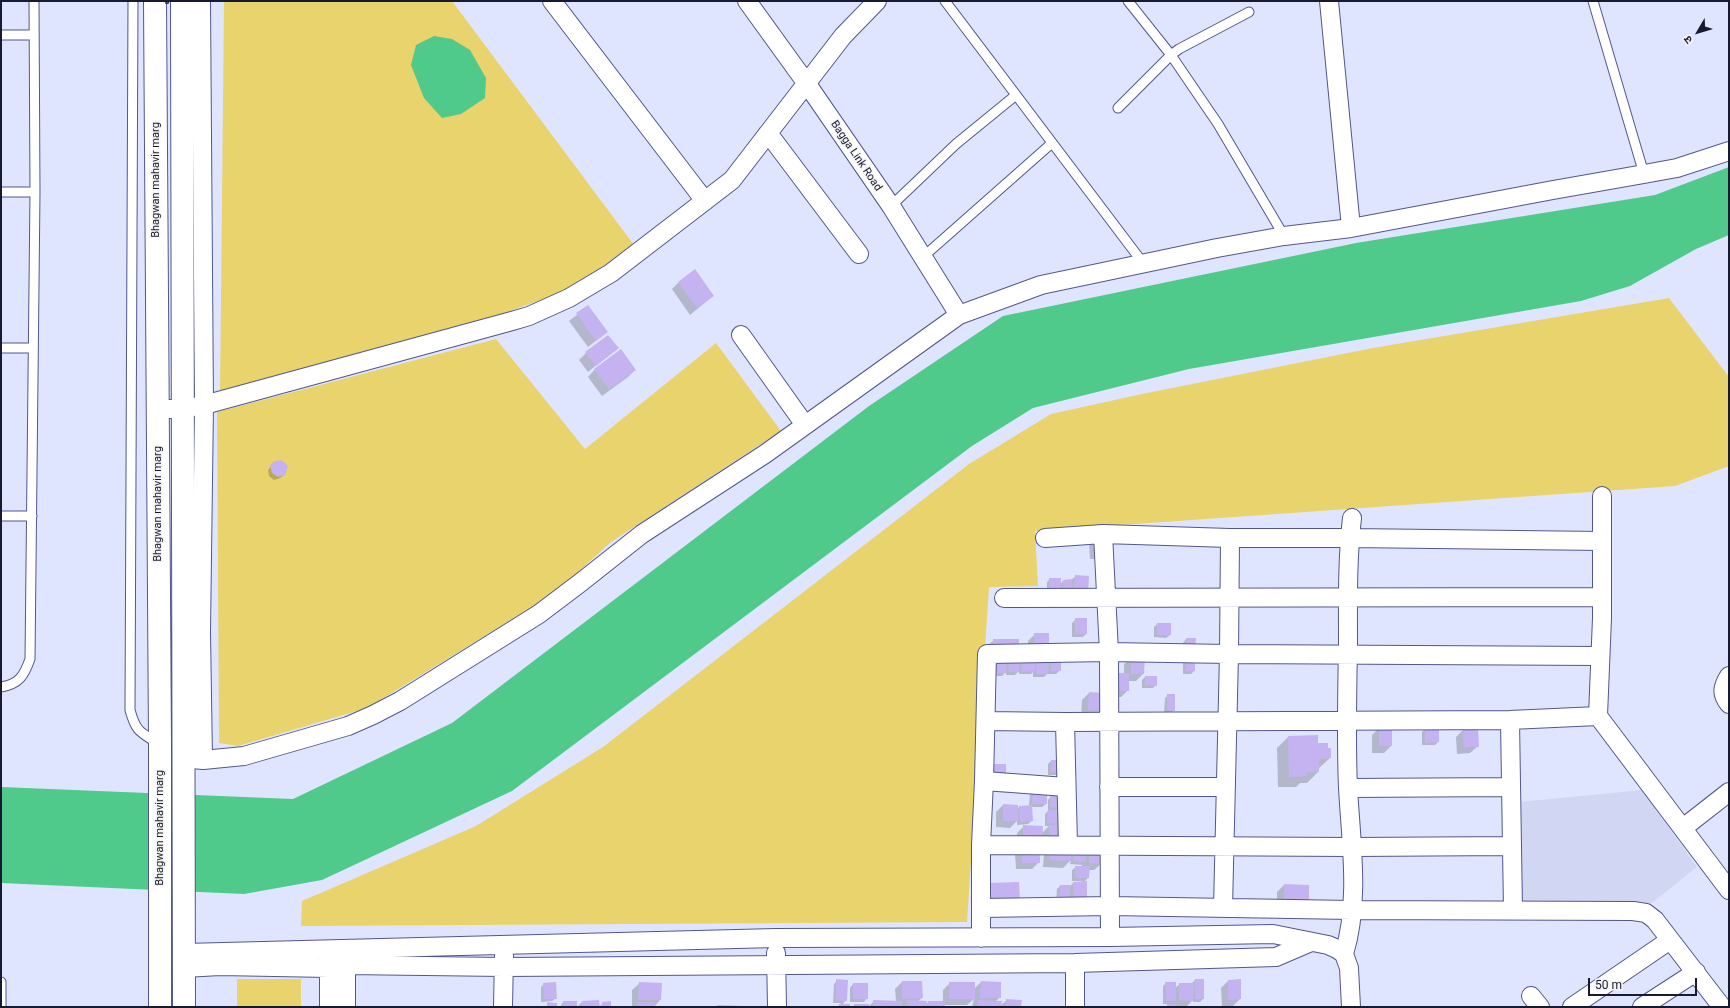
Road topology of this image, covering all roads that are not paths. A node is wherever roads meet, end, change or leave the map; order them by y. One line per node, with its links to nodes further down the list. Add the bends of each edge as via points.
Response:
1 (34, 1): 15 (lane)
2 (133, 1): 71 (lane, via 130,710 134,726)
3 (155, 1): 17 (main road, Bhagwan mahavir marg)
4 (182, 1): 18 (main road, Bhagwan mahavir marg)
5 (202, 1): 39 (street)
6 (552, 1): 28 (street)
7 (748, 1): 19 (street, Bagga Link Road)
8 (877, 1): 19 (street, via 843,36)
9 (945, 1): 20 (lane)
10 (1128, 1): 16 (lane)
11 (1329, 1): 30 (street)
12 (1593, 1): 25 (lane)
13 (1249, 12): 16 (lane)
14 (1, 35): 15 (lane)
15 (34, 35): 27 (lane)
16 (1171, 55): 21 (lane); 31 (lane, via 1218,124)
17 (155, 72): 18 (main road); 40 (main road, Bhagwan mahavir marg)
18 (182, 72): 41 (main road, Bhagwan mahavir marg)
19 (807, 84): 22 (street); 29 (street, Bagga Link Road)
20 (1016, 95): 23 (lane); 29 (lane, via 956,144)
21 (1118, 108)
22 (768, 133): 28 (street, via 736,176); 32 (street)
23 (1052, 143): 33 (lane); 34 (lane)
24 (1729, 151): 25 (street, via 1677,168)
25 (1644, 174): 30 (street)
26 (1, 192): 27 (lane)
27 (35, 192): 38 (lane)
28 (705, 202): 39 (street, via 611,273 569,298 529,316)
29 (890, 206): 33 (street, Bagga Link Road)
30 (1351, 228): 31 (street)
31 (1284, 236): 34 (street)
32 (859, 254)
33 (923, 258): 35 (street, Bagga Link Road)
34 (1143, 263): 35 (street, via 1040,285)
35 (959, 315): 42 (street)
36 (741, 335): 42 (street)
37 (1, 348): 38 (lane)
38 (32, 348): 45 (lane)
39 (204, 405): 41 (street); 72 (street, via 201,632)
40 (157, 409): 41 (street); 71 (main road, Bhagwan mahavir marg)
41 (182, 410): 72 (main road, Bhagwan mahavir marg)
42 (805, 425): 72 (street, via 642,534 539,614 373,715 348,726 244,756)
43 (1602, 496): 51 (street)
44 (1, 516): 45 (lane)
45 (32, 516): 62 (lane, via 30,659 25,672 13,685)
46 (1352, 518): 50 (street)
47 (1103, 534): 48 (street); 49 (street); 55 (street)
48 (1045, 538)
49 (1230, 538): 50 (street); 56 (street)
50 (1350, 538): 51 (street); 52 (street)
51 (1602, 541): 53 (street)
52 (1348, 597): 53 (street); 56 (street); 59 (street)
53 (1601, 597): 60 (street)
54 (1004, 598): 55 (street)
55 (1108, 598): 56 (street); 57 (street)
56 (1229, 599): 58 (street)
57 (1109, 652): 58 (street); 66 (street, via 987,654); 70 (street)
58 (1229, 654): 59 (street); 67 (street)
59 (1348, 655): 60 (street); 68 (street)
60 (1600, 656): 64 (street)
61 (1729, 676): 63 (street, via 1722,688 1723,696)
62 (1, 688)
63 (1729, 704)
64 (1598, 716): 65 (street); 80 (street)
65 (1510, 720): 68 (street); 77 (street)
66 (986, 721): 69 (street); 73 (street)
67 (1228, 721): 68 (street); 70 (street); 76 (street)
68 (1346, 721): 78 (street)
69 (1065, 722): 70 (street); 74 (street)
70 (1108, 722): 75 (street)
71 (160, 744): 110 (main road, Bhagwan mahavir marg)
72 (190, 766): 101 (main road, Bhagwan mahavir marg, via 183,922)
73 (984, 781): 74 (street); 81 (street)
74 (1066, 787): 82 (street)
75 (1109, 787): 76 (street); 83 (street)
76 (1226, 787): 84 (street)
77 (1511, 787): 78 (street); 85 (street)
78 (1348, 788): 86 (street)
79 (1729, 792): 80 (street)
80 (1683, 828): 87 (street)
81 (981, 845): 82 (street); 89 (street)
82 (1068, 845): 83 (street)
83 (1109, 845): 84 (street); 88 (street)
84 (1225, 846): 86 (street); 90 (street)
85 (1512, 846): 86 (street); 92 (street)
86 (1352, 847): 91 (street)
87 (1729, 890)
88 (1110, 906): 89 (street); 90 (street); 95 (street)
89 (981, 908): 94 (street)
90 (1223, 908): 91 (street)
91 (1352, 910): 92 (street); 100 (street)
92 (1513, 910): 96 (street, via 1646,913 1655,920)
93 (776, 938): 94 (street); 98 (street); 103 (street)
94 (981, 938): 95 (street)
95 (1110, 938): 97 (street, via 1273,934)
96 (1670, 940): 106 (street); 118 (street)
97 (1311, 942): 100 (street, via 1328,945); 102 (street, via 1276,957)
98 (504, 945): 99 (street); 104 (street)
99 (341, 954): 101 (street); 104 (street); 105 (street); 113 (street)
100 (1344, 954): 117 (street, via 1350,968)
101 (184, 961): 105 (street, via 220,966); 111 (main road, Bhagwan mahavir marg)
102 (1075, 963): 103 (street); 116 (street)
103 (777, 965): 104 (street); 115 (street)
104 (504, 967): 114 (street)
105 (329, 968): 112 (street)
106 (1696, 972): 108 (street); 119 (street)
107 (1, 982): 109 (lane)
108 (1716, 1005)
109 (1, 1007)
110 (160, 1007)
111 (184, 1007)
112 (329, 1007)
113 (346, 1007)
114 (503, 1007)
115 (777, 1007)
116 (1075, 1007)
117 (1351, 1007)
118 (1572, 1007)
119 (1642, 1007)

